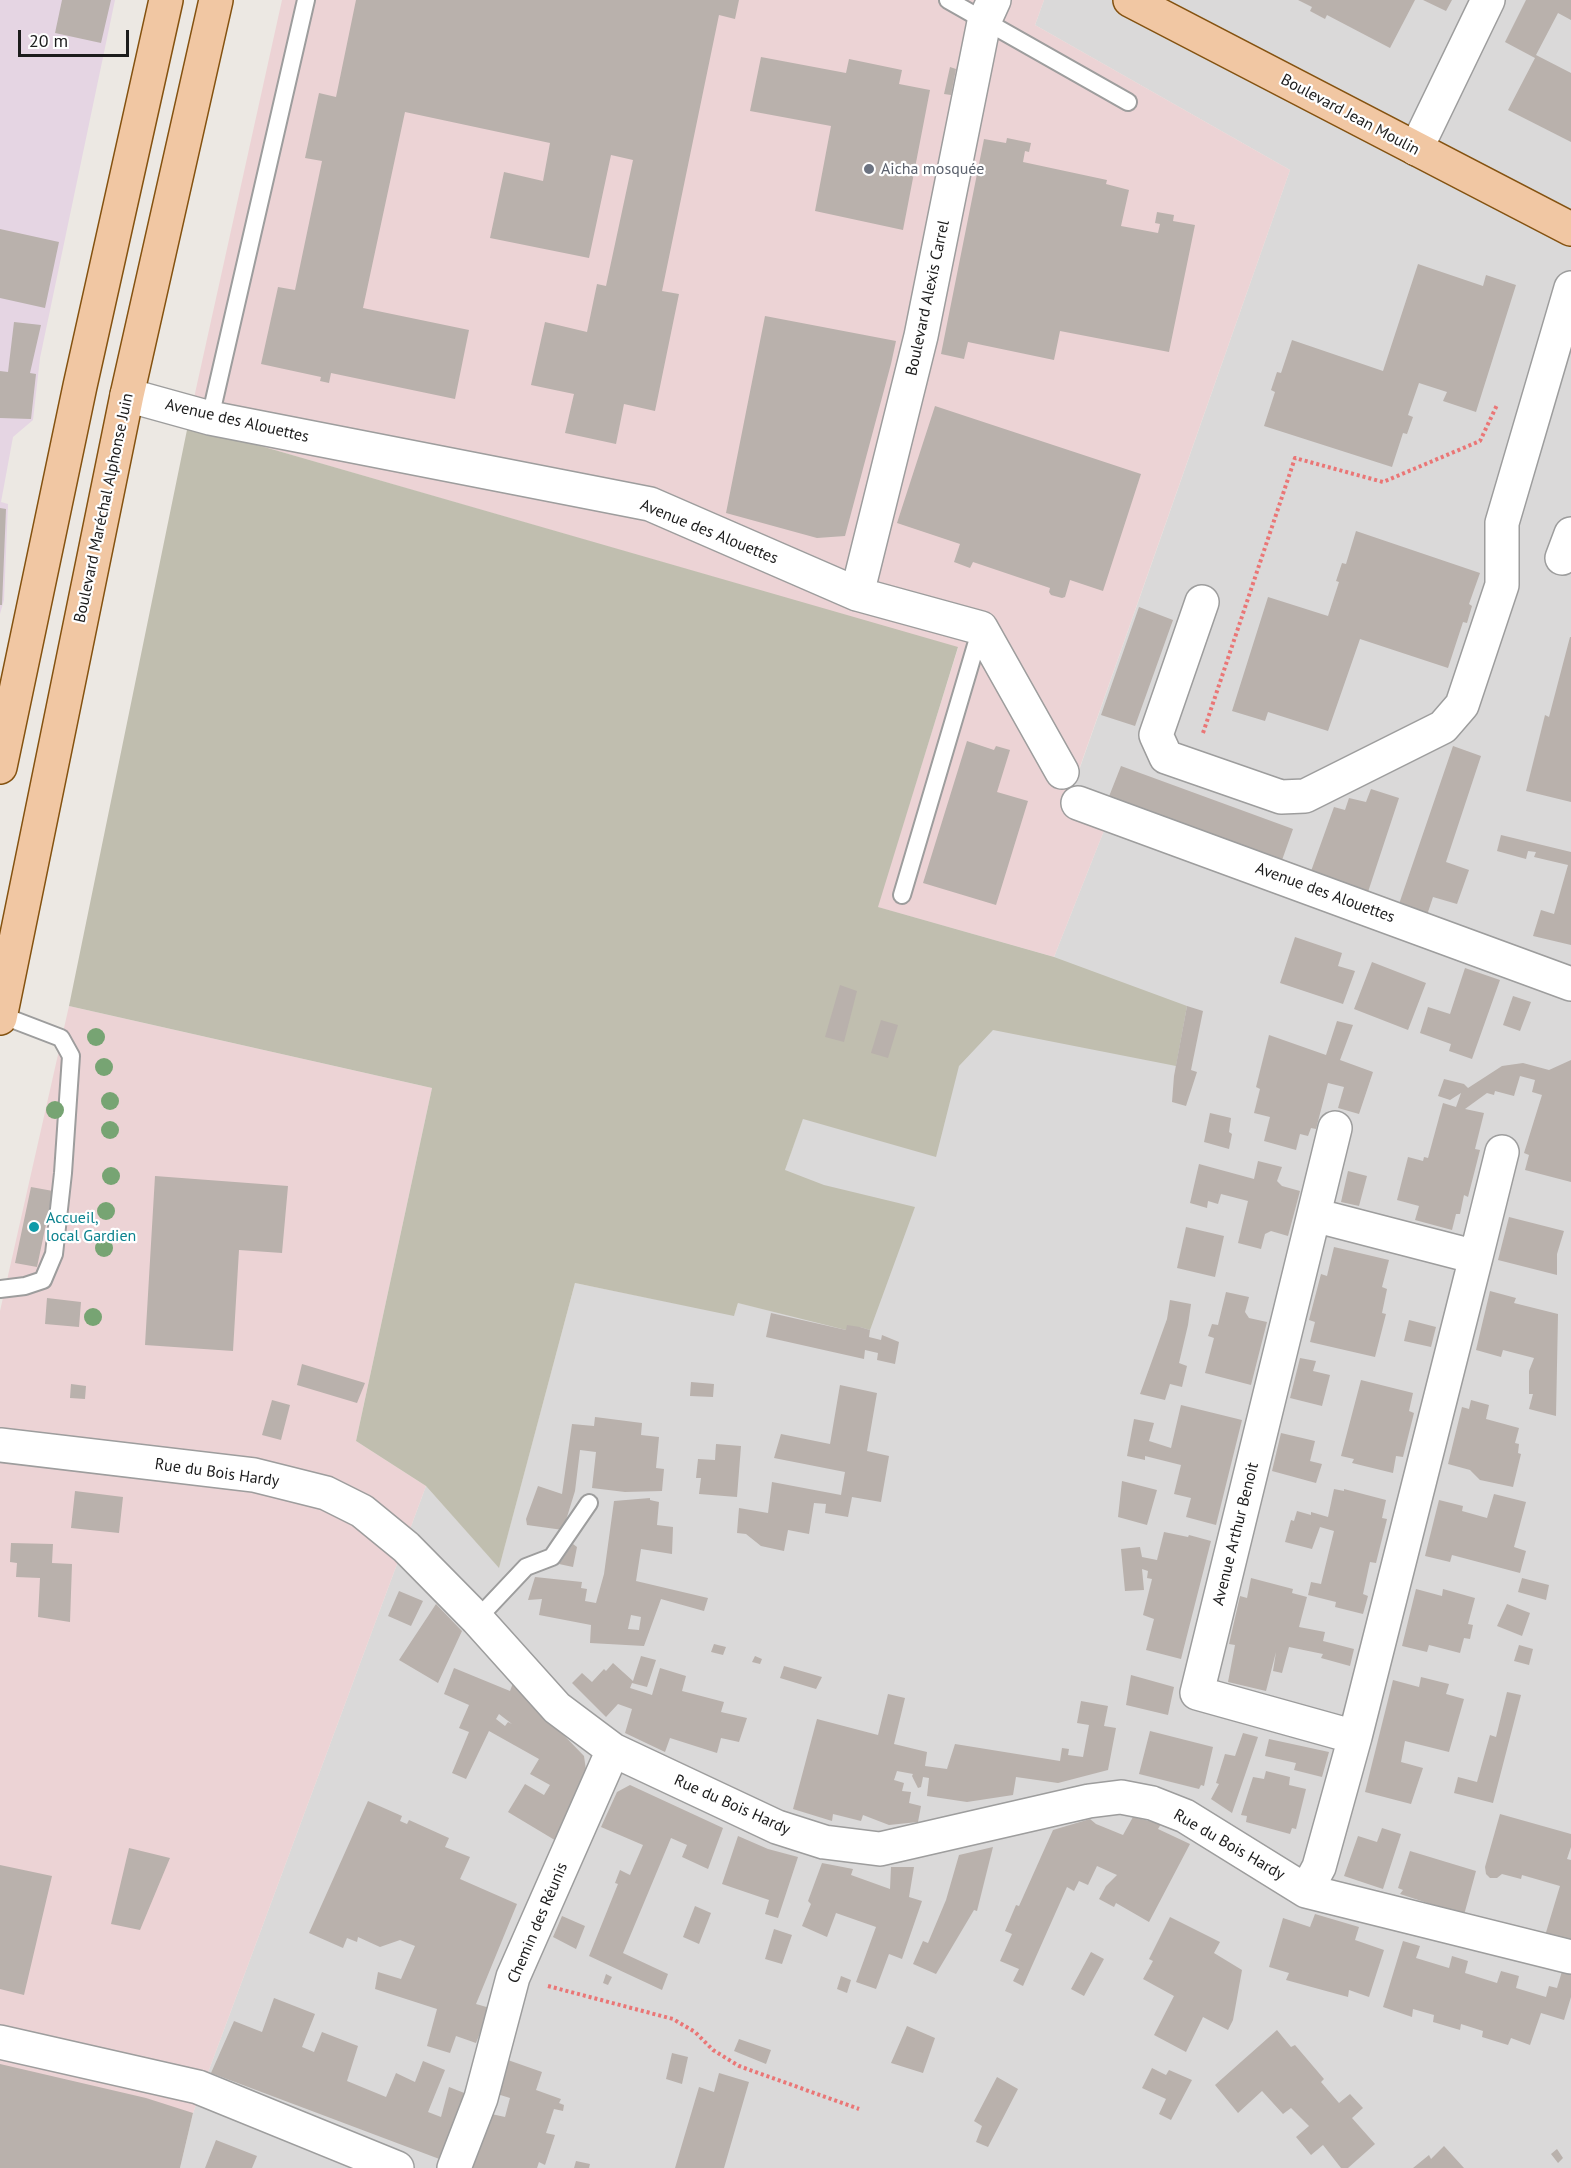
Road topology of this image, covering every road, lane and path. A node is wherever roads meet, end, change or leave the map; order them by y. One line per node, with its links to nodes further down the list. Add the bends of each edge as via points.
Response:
1 (166, 0): 19 (main road)
2 (216, 0): 12 (main road, Boulevard Maréchal Alphonse Juin)
3 (306, 0): 14 (lane)
4 (948, 0): 7 (lane)
5 (1130, 0): 9 (main road, Boulevard Jean Moulin)
6 (1488, 0): 9 (street)
7 (989, 11): 8 (lane); 15 (street, Boulevard Alexis Carrel, via 921,336)
8 (1128, 102)
9 (1416, 149): 10 (main road, Boulevard Jean Moulin)
10 (1571, 229)
11 (1571, 288): 18 (street, via 1502,523 1502,585 1462,705 1443,728 1305,796 1281,798)
12 (127, 395): 14 (street, Avenue des Alouettes); 24 (main road, Boulevard Maréchal Alphonse Juin)
13 (1499, 401): 18 (path, via 1480,441 1383,482 1295,458)
14 (210, 418): 15 (street, Avenue des Alouettes, via 650,504)
15 (857, 594): 17 (street, Avenue des Alouettes)
16 (1202, 602): 18 (street, via 1156,735 1166,757)
17 (981, 628): 20 (street); 22 (lane)
18 (1191, 766)
19 (0, 767)
20 (1062, 772)
21 (1078, 803): 23 (street, Avenue des Alouettes)
22 (902, 895)
23 (1571, 984)
24 (0, 1017): 29 (lane, via 61,1038 71,1056 54,1254 43,1280)
25 (1335, 1128): 27 (street, Avenue Arthur Benoit)
26 (1502, 1152): 28 (street)
27 (1314, 1215): 28 (street); 33 (street, Avenue Arthur Benoit, via 1197,1693)
28 (1476, 1257): 33 (street)
29 (0, 1289)
30 (0, 1445): 32 (street, Rue du Bois Hardy, via 254,1475 326,1493 362,1512 406,1547)
31 (589, 1503): 32 (lane, via 552,1557 526,1567)
32 (477, 1619): 34 (street, Rue du Bois Hardy, via 557,1708)
33 (1355, 1737): 35 (street, via 1319,1867)
34 (613, 1750): 35 (street, Rue du Bois Hardy, via 777,1827 824,1842 880,1849 1089,1801 1121,1797 1152,1803 1185,1816); 37 (street, Chemin des Réunis)
35 (1306, 1891): 36 (street, Rue du Bois Hardy)
36 (1571, 1958)
37 (513, 1977): 39 (path, via 673,2019 739,2066); 41 (street, Chemin des Réunis, via 481,2098)
38 (0, 2042): 40 (street, via 198,2086)
39 (859, 2109)
40 (397, 2168)
41 (454, 2168)

